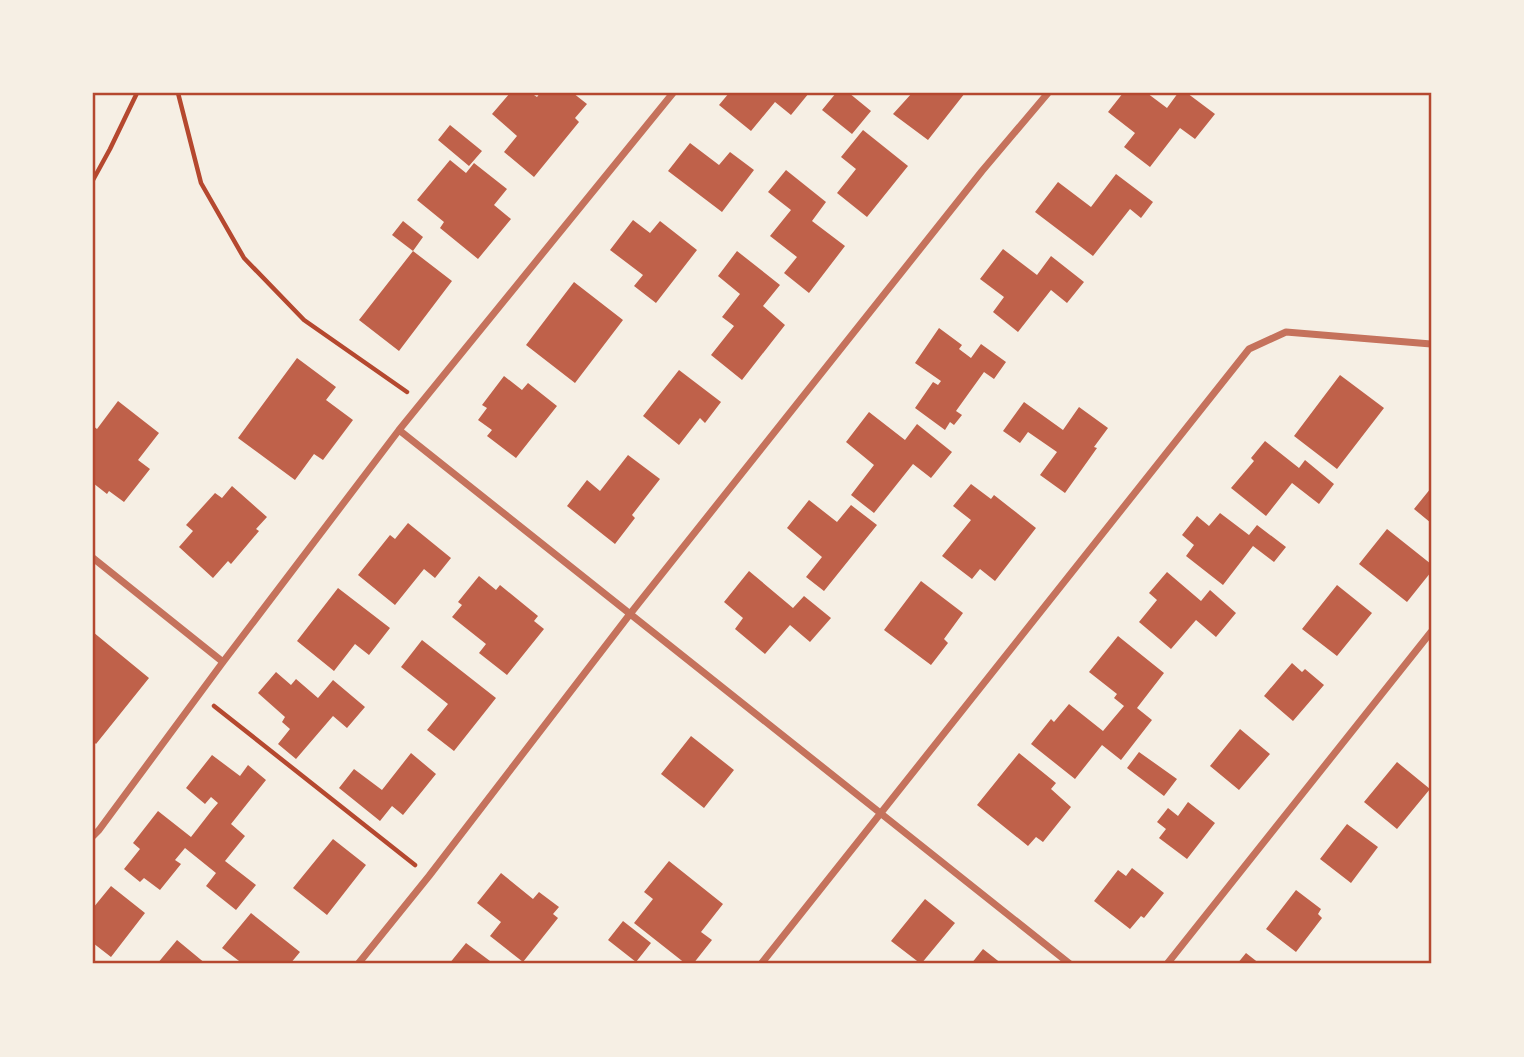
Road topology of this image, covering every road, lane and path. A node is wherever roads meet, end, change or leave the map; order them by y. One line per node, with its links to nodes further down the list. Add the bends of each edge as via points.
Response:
1 (137, 93): 5 (path)
2 (178, 93): 7 (path, via 201,183 244,258 304,320)
3 (673, 93): 7 (street)
4 (1048, 93): 10 (street)
5 (93, 180)
6 (1431, 345): 14 (street, via 1286,332 1249,349)
7 (422, 403): 8 (street)
8 (400, 430): 10 (street); 12 (street)
9 (93, 558): 12 (street)
10 (630, 614): 14 (street); 16 (street)
11 (1431, 632): 20 (street)
12 (223, 662): 13 (street)
13 (199, 694): 15 (street); 16 (path)
14 (881, 813): 18 (street); 19 (street)
15 (93, 836)
16 (429, 876): 17 (street)
17 (358, 964)
18 (761, 964)
19 (1070, 964)
20 (1167, 964)

